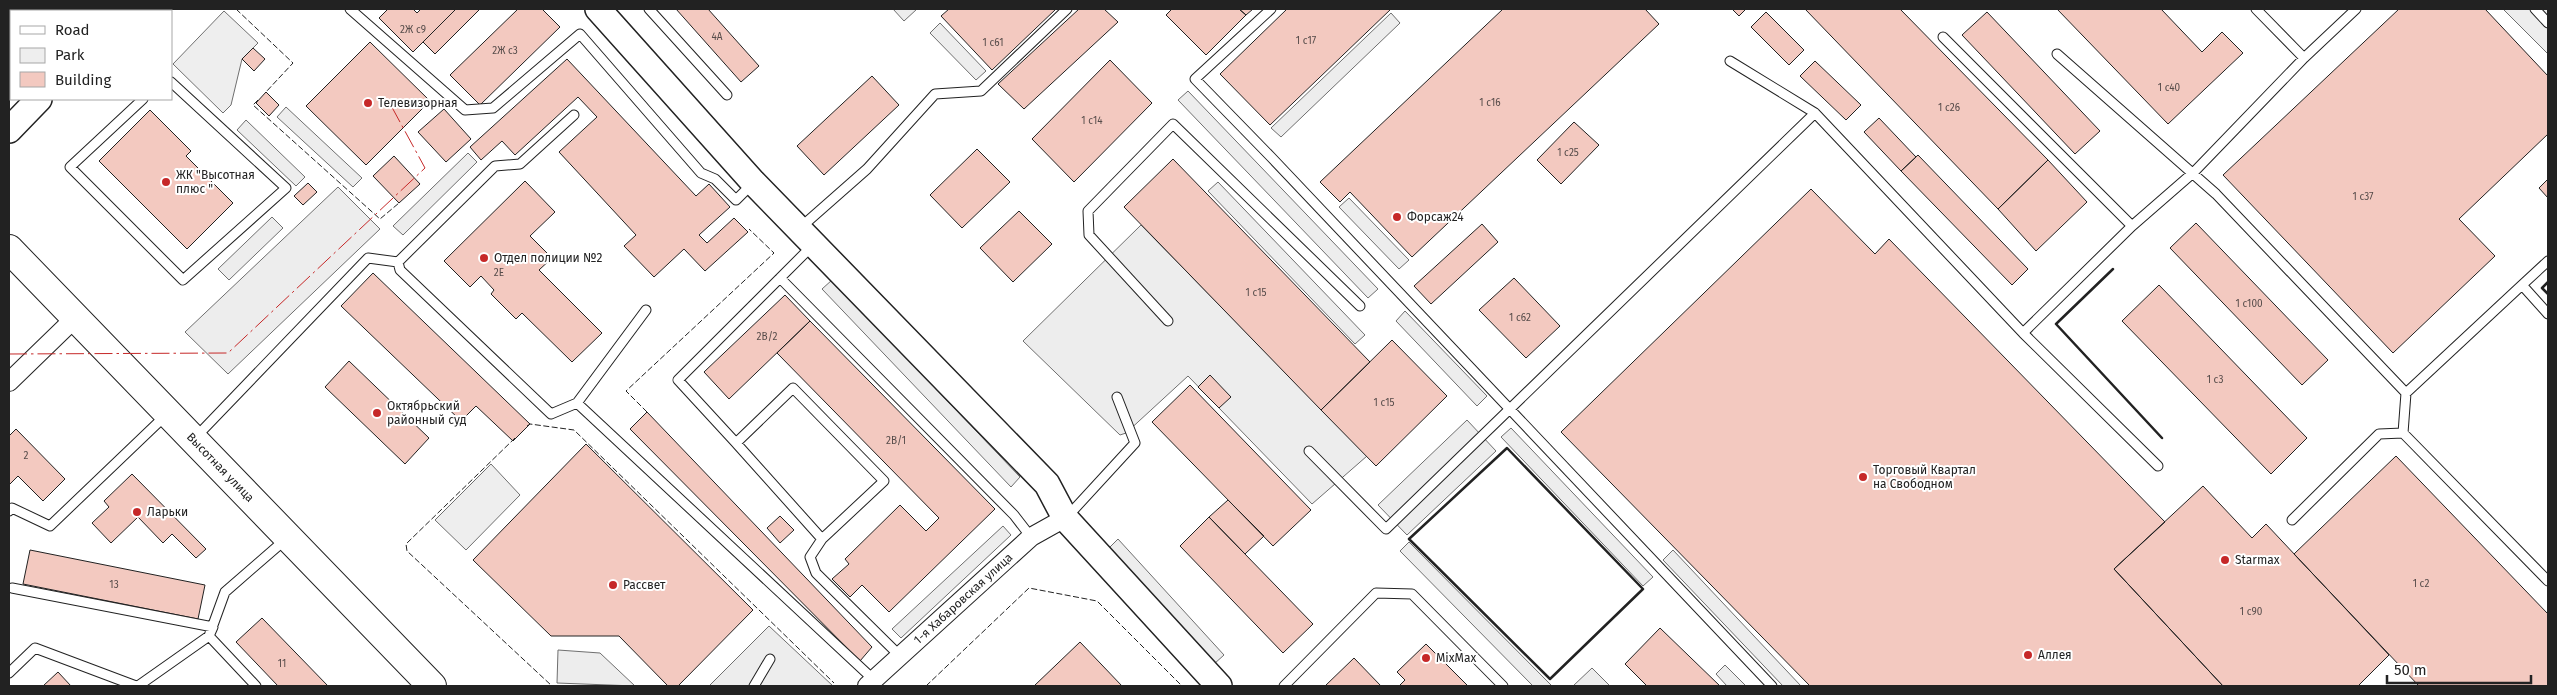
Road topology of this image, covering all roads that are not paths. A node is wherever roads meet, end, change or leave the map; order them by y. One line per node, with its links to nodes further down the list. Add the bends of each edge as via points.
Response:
1 (350, 9): 22 (lane, via 465,110 493,108 580,34 702,173 715,179 736,200)
2 (598, 9): 22 (street)
3 (649, 9): 15 (lane)
4 (1067, 9): 24 (lane, via 981,91 935,94)
5 (1271, 9): 40 (lane, via 1194,80 1271,157)
6 (2256, 9): 12 (lane)
7 (2355, 9): 12 (lane)
8 (2535, 9): 9 (lane)
9 (2548, 23)
10 (1943, 36): 23 (lane)
11 (2057, 54): 21 (lane)
12 (2304, 58): 21 (lane)
13 (1730, 61): 18 (lane)
14 (172, 83): 17 (lane, via 286,188 183,280 70,167)
15 (727, 95)
16 (38, 100): 20 (street)
17 (142, 100)
18 (1815, 113): 35 (lane); 40 (lane)
19 (574, 115): 27 (lane, via 520,164 495,166)
20 (9, 130)
21 (2194, 172): 23 (lane); 37 (lane)
22 (753, 182): 24 (street)
23 (2132, 226): 35 (lane)
24 (807, 236): 28 (lane); 48 (street, via 1047,484)
25 (9, 249): 33 (main road, Высотная улица)
26 (2548, 261): 29 (lane)
27 (398, 262): 39 (lane, via 400,270 551,414); 43 (lane, via 368,258)
28 (780, 278): 44 (lane, via 678,380); 51 (lane, via 1014,514)
29 (2522, 286): 32 (lane); 37 (lane)
30 (1360, 306): 34 (lane, via 1173,124 1088,211 1089,235)
31 (646, 310): 39 (lane)
32 (2548, 314)
33 (76, 318): 36 (street); 41 (main road, Высотная улица)
34 (1168, 321)
35 (2023, 333): 46 (lane)
36 (9, 382)
37 (2406, 393): 42 (lane)
38 (1117, 397): 48 (lane, via 1135,443)
39 (577, 403): 59 (lane)
40 (1509, 411): 45 (lane, via 1386,529); 67 (lane)
41 (167, 414): 43 (main road, Высотная улица); 47 (lane, via 50,526 12,508)
42 (2402, 433): 49 (lane, via 2378,434); 53 (lane)
43 (194, 439): 50 (main road, Высотная улица)
44 (736, 443): 52 (lane); 52 (lane, via 793,388 884,481)
45 (1309, 451)
46 (2158, 466)
47 (9, 511)
48 (1065, 518): 51 (street, 1-я Хабаровская улица); 64 (street)
49 (2292, 520)
50 (289, 537): 55 (lane, via 225,592); 62 (main road, Высотная улица)
51 (1031, 537): 56 (street, 1-я Хабаровская улица)
52 (822, 539): 56 (lane, via 810,557 816,574)
53 (2548, 581)
54 (12, 588): 55 (lane)
55 (211, 632): 60 (lane); 61 (lane)
56 (901, 657): 59 (street, 1-я Хабаровская улица)
57 (770, 659): 63 (lane)
58 (9, 673): 60 (lane, via 35,648)
59 (870, 683)
60 (137, 686)
61 (256, 686)
62 (432, 686)
63 (754, 686)
64 (1219, 686)
65 (1284, 686): 66 (lane, via 1376,593 1412,594)
66 (1503, 686)
67 (1772, 686)

